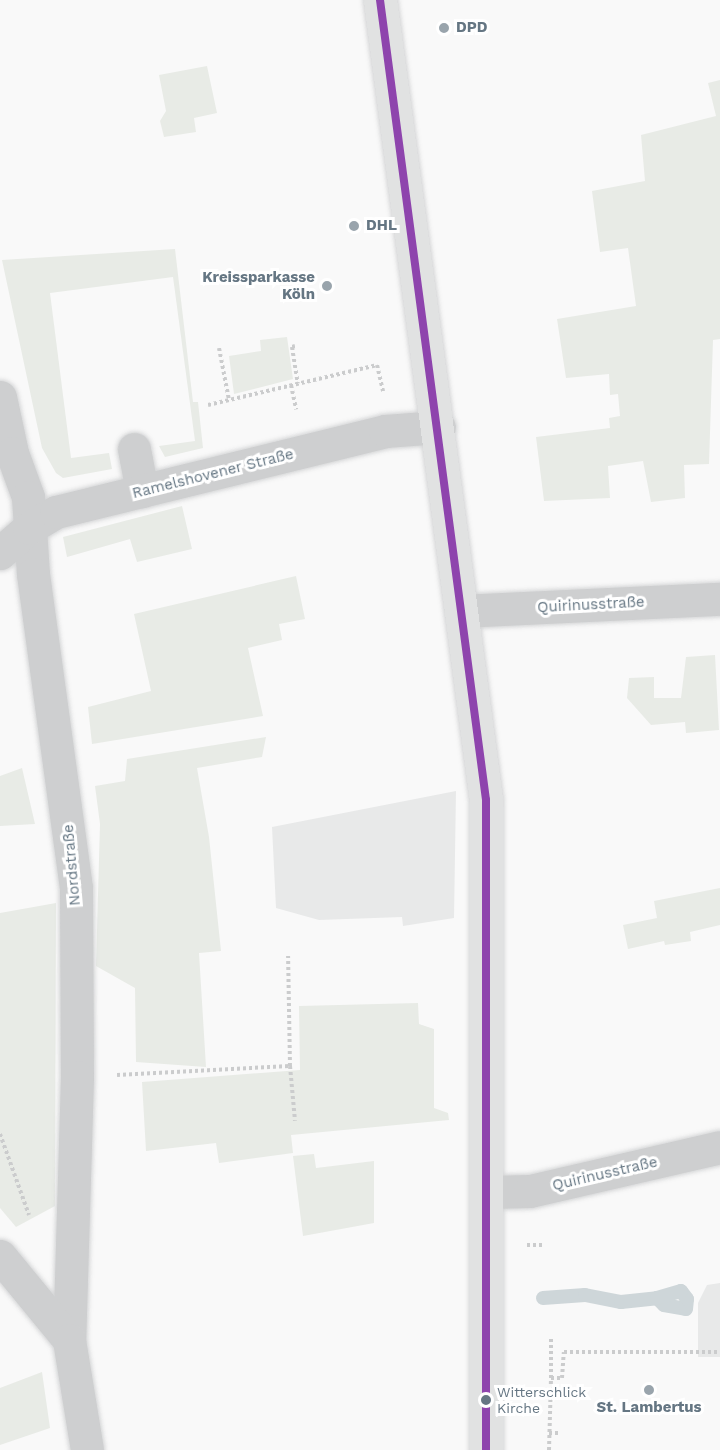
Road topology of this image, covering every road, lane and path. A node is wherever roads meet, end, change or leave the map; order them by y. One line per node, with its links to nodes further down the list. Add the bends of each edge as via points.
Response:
1 (380, 0): 8 (main road)
2 (295, 346): 4 (path, via 292,347)
3 (219, 348): 6 (path)
4 (298, 384): 6 (path); 9 (path, via 377,365 386,408)
5 (0, 397): 12 (street, Nordstraße, via 12,453 28,497)
6 (229, 400): 7 (path)
7 (208, 405)
8 (439, 427): 9 (street, Ramelshovener Straße); 15 (main road)
9 (385, 431): 11 (street, Ramelshovener Straße)
10 (134, 449): 11 (street)
11 (142, 491): 12 (street, Ramelshovener Straße, via 56,512)
12 (29, 528): 13 (street, Ramelshovener Straße); 18 (street, Nordstraße, via 76,888)
13 (0, 553)
14 (720, 599): 15 (street, Quirinusstraße)
15 (461, 611): 22 (main road, via 486,800)
16 (288, 956): 17 (path)
17 (290, 1066): 18 (path); 19 (path)
18 (77, 1077): 28 (street, Nordstraße)
19 (296, 1121)
20 (0, 1134): 23 (path)
21 (720, 1147): 22 (street, Quirinusstraße, via 530,1191)
22 (488, 1192): 34 (main road)
23 (30, 1218)
24 (530, 1245): 25 (path)
25 (544, 1245)
26 (0, 1256): 28 (street)
27 (551, 1338): 30 (path)
28 (69, 1340): 33 (street, Nordstraße)
29 (718, 1352): 30 (path, via 564,1352 562,1378)
30 (550, 1378): 31 (path)
31 (549, 1433): 32 (path); 35 (path)
32 (561, 1433)
33 (87, 1450)
34 (486, 1450)
35 (549, 1450)

